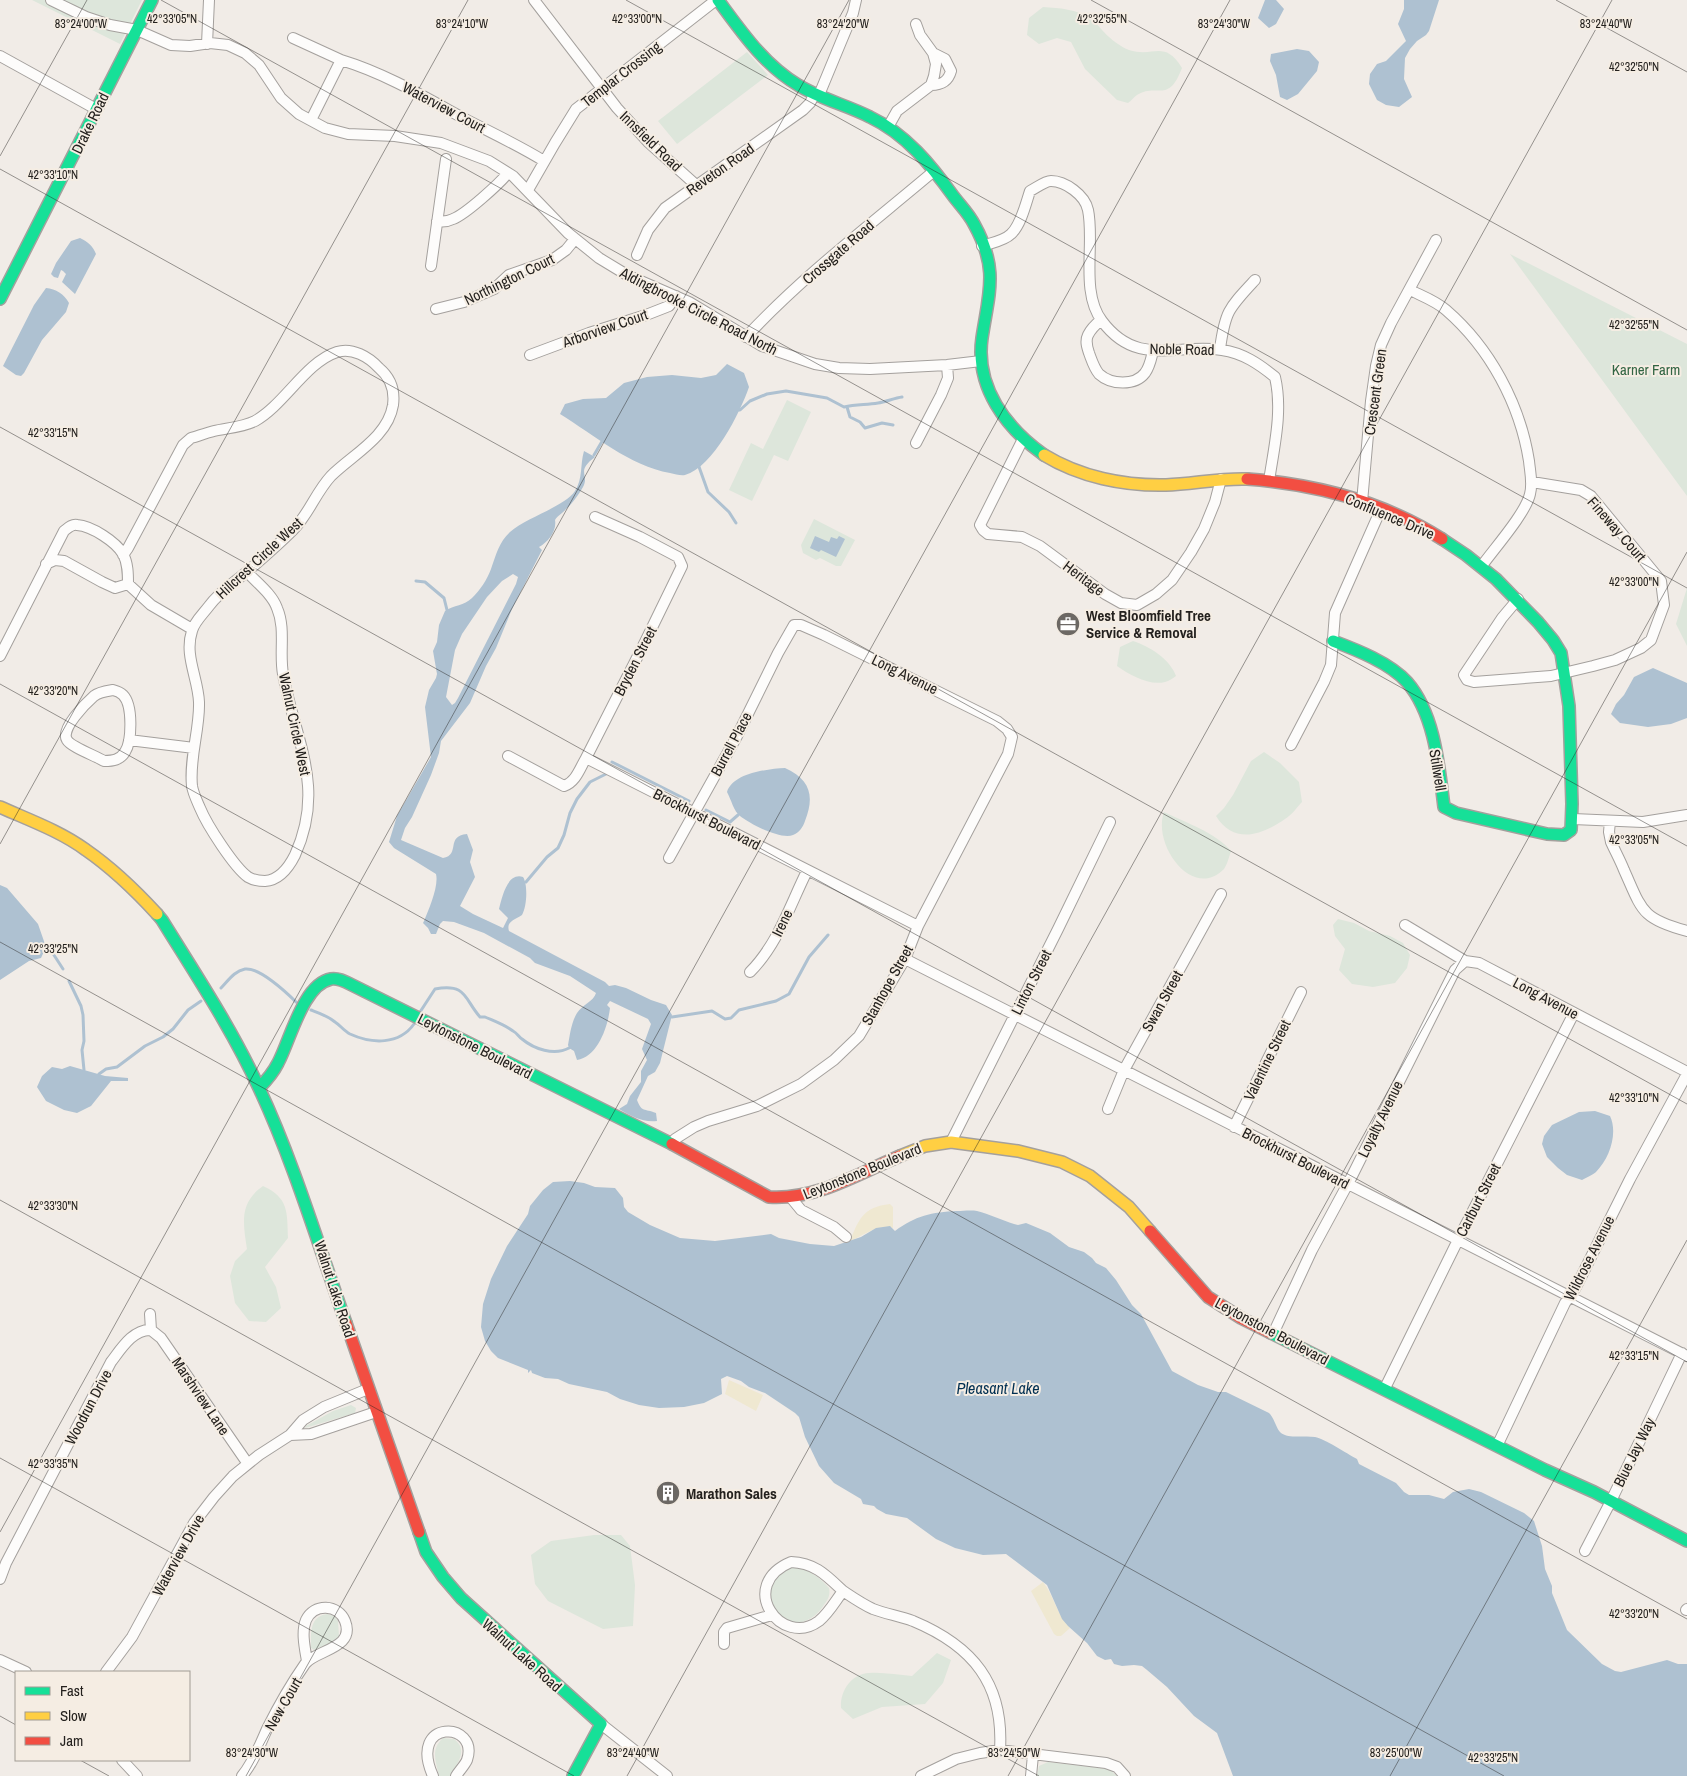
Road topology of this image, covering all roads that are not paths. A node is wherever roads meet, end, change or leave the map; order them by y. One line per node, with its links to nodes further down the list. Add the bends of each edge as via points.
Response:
1 (51, 0): 8 (street, Aldingbrooke Circle Road North, via 86,17)
2 (152, 0): 8 (street, Drake Road)
3 (209, 0): 10 (street)
4 (534, 0): 15 (street, Innsfield Road)
5 (717, 0): 15 (street, Templar Crossing); 16 (street, Confluence Drive, via 759,53 798,86)
6 (856, 0): 16 (street, Reveton Road)
7 (916, 24): 11 (street)
8 (137, 30): 10 (street, Aldingbrooke Circle Road North, via 171,45); 17 (street, Drake Road)
9 (293, 38): 13 (street, Waterview Court)
10 (206, 44): 18 (street, Aldingbrooke Circle Road North, via 228,45 245,53 259,65 282,98)
11 (934, 53): 14 (street, via 936,64); 14 (street, via 945,59 951,71 944,83)
12 (0, 56): 17 (street)
13 (341, 60): 18 (street); 21 (street, Waterview Court, via 388,77)
14 (930, 85): 19 (street, via 897,111)
15 (601, 88): 21 (street, Templar Crossing, via 576,109); 24 (street, Innsfield Road, via 648,142)
16 (817, 94): 19 (street, Confluence Drive, via 866,114); 24 (street, Reveton Road, via 803,110)
17 (96, 109): 35 (street, Drake Road)
18 (311, 120): 23 (street, Aldingbrooke Circle Road North, via 325,128 348,134 395,136 441,143 483,158)
19 (888, 127): 22 (street, Confluence Drive, via 903,137)
20 (446, 159): 26 (street)
21 (544, 161): 25 (street, Templar Crossing)
22 (934, 171): 29 (street, Confluence Drive, via 975,224); 38 (street, Crossgate Road, via 830,258)
23 (508, 173): 25 (street, Aldingbrooke Circle Road North); 26 (street, via 456,219)
24 (696, 184): 30 (street, Reveton Road, via 666,208 648,230)
25 (528, 190): 27 (street, Aldingbrooke Circle Road North)
26 (437, 222): 31 (street)
27 (576, 239): 34 (street, Aldingbrooke Circle Road North, via 627,275); 36 (street, Northington Court, via 552,260 509,276 494,289 464,302)
28 (1436, 240): 33 (street, Crescent Green)
29 (982, 246): 37 (street, Noble Road, via 1012,234 1030,191 1049,181 1077,192 1088,208 1089,272); 42 (street, Confluence Drive, via 990,269 990,301)
30 (637, 255)
31 (431, 266)
32 (1255, 280): 39 (street, via 1228,312)
33 (1410, 290): 48 (street, via 1445,309 1461,324 1497,372 1512,398); 49 (street, Crescent Green, via 1381,345 1376,366)
34 (676, 296): 38 (street, Aldingbrooke Circle Road North); 41 (street, Arborview Court, via 669,306)
35 (0, 300)
36 (436, 309)
37 (1101, 320): 40 (street, Noble Road, via 1123,341); 40 (street, via 1087,336 1086,345 1094,366 1106,379 1122,383 1136,380 1149,367)
38 (746, 337): 43 (street, Aldingbrooke Circle Road North, via 788,356 839,368)
39 (1220, 350): 40 (street, Noble Road); 47 (street, Noble Road, via 1245,356 1275,377 1279,395)
40 (1153, 351)
41 (530, 355)
42 (981, 361): 43 (street, Aldingbrooke Circle Road North); 44 (street, Confluence Drive, via 990,396 1002,417)
43 (947, 364): 45 (street, via 948,378)
44 (1023, 439): 46 (street, Confluence Drive, via 1073,469 1118,481 1166,485); 46 (street, Heritage, via 980,525 988,534 1022,537 1040,546 1121,603 1138,605 1172,580 1204,529)
45 (916, 443)
46 (1221, 479): 47 (street, Confluence Drive)
47 (1270, 481): 49 (street, Confluence Drive, via 1321,489)
48 (1532, 482): 54 (street, via 1530,497 1518,518); 62 (street, Fineway Court, via 1581,490 1591,496 1661,581 1664,605 1651,640 1615,660)
49 (1362, 502): 50 (street, Confluence Drive)
50 (1381, 509): 54 (street, Confluence Drive, via 1440,537); 60 (street, via 1335,613)
51 (595, 517): 68 (street, Bryden Street, via 678,557 682,563)
52 (123, 555): 53 (street, via 114,543 77,525 64,531); 55 (street, Hillcrest Circle West, via 183,445 191,438 254,422 322,359 337,352 352,351 364,356 391,382 394,397 391,416 383,430 329,479 303,518); 56 (street)
53 (46, 564): 56 (street, via 64,561 115,588); 61 (street)
54 (1481, 567): 57 (street, Confluence Drive)
55 (247, 572): 59 (street, Hillcrest Circle West, via 212,602); 66 (street, Walnut Circle West, via 276,604 281,620 282,668 287,697 306,763 309,796 303,836 287,868 279,876 255,881 233,862 202,813 192,788)
56 (128, 584): 59 (street, via 152,605)
57 (1518, 599): 62 (street, Confluence Drive, via 1555,643); 62 (street, Fineway Court, via 1464,675 1467,680 1529,678)
58 (791, 628): 63 (street, Long Avenue, via 801,625 833,639 997,720); 70 (street, Burrell Place)
59 (192, 629): 66 (street, via 190,664 199,702)
60 (1333, 641): 65 (street, via 1324,682); 72 (street, Stillwell, via 1386,666 1406,681 1418,696 1437,753 1444,807 1456,813 1547,834 1564,835 1571,830)
61 (0, 656)
62 (1565, 672): 72 (street, Confluence Drive, via 1570,698)
63 (1012, 737): 79 (street, Stanhope Street, via 1008,754)
64 (128, 740): 64 (street, via 125,753 115,760 104,761 70,743 65,731 95,695 113,690 122,694 129,706); 66 (street)
65 (1290, 745)
66 (194, 748)
67 (508, 756): 68 (street, via 564,786 574,780)
68 (586, 758): 70 (street, Brockhurst Boulevard)
69 (0, 807): 89 (street, Walnut Lake Road, via 86,849 137,892 162,920 178,945)
70 (694, 813): 75 (street, Burrell Place); 76 (street, Brockhurst Boulevard)
71 (1687, 815): 73 (street, via 1643,822)
72 (1572, 818): 73 (street)
73 (1610, 821): 80 (street, via 1612,842 1636,899 1659,922)
74 (1110, 822): 86 (street, Linton Street)
75 (669, 858)
76 (808, 871): 79 (street, Brockhurst Boulevard); 83 (street, Irene, via 771,945)
77 (1221, 894): 87 (street, Swan Street)
78 (1405, 925): 82 (street, Long Avenue)
79 (918, 926): 81 (street, Stanhope Street)
80 (1687, 931)
81 (905, 959): 86 (street, Brockhurst Boulevard); 93 (street, Stanhope Street, via 859,1036 834,1060 778,1096 694,1127)
82 (1465, 961): 85 (street, Long Avenue, via 1479,963); 94 (street, Loyalty Avenue, via 1455,970)
83 (750, 972)
84 (1301, 992): 91 (street, Valentine Street)
85 (1574, 1013): 88 (street, Long Avenue); 97 (street, Carlburt Street)
86 (1014, 1015): 87 (street, Brockhurst Boulevard); 92 (street, Linton Street)
87 (1124, 1070): 90 (street, Swan Street); 91 (street, Brockhurst Boulevard)
88 (1687, 1073): 98 (street, Wildrose Avenue)
89 (260, 1088): 93 (street, Leytonstone Boulevard, via 268,1081 284,1052 314,990 328,979 340,979); 104 (street, Walnut Lake Road, via 305,1202)
90 (1108, 1109)
91 (1234, 1127): 94 (street, Brockhurst Boulevard)
92 (951, 1142): 95 (street, Leytonstone Boulevard, via 927,1145 814,1193); 101 (street, Leytonstone Boulevard, via 1018,1151 1062,1162 1090,1176 1129,1207 1208,1297)
93 (672, 1144): 95 (street, Leytonstone Boulevard, via 769,1197)
94 (1347, 1184): 97 (street, Brockhurst Boulevard); 101 (street, Loyalty Avenue)
95 (792, 1198): 96 (street, Leytonstone Boulevard, via 801,1210)
96 (846, 1237)
97 (1458, 1240): 98 (street, Brockhurst Boulevard); 103 (street, Carlburt Street)
98 (1570, 1296): 102 (street, Brockhurst Boulevard); 107 (street, Wildrose Avenue)
99 (150, 1314): 100 (street)
100 (151, 1330): 108 (street, Marshview Lane, via 161,1338); 112 (street, Woodrun Drive, via 138,1332 111,1362)
101 (1273, 1334): 103 (street, Leytonstone Boulevard)
102 (1684, 1355): 109 (street, Blue Jay Way)
103 (1385, 1388): 107 (street, Leytonstone Boulevard)
104 (368, 1389): 105 (street, Walnut Lake Road); 106 (street, Waterview Drive, via 317,1411 303,1420)
105 (376, 1412): 106 (street, Waterview Drive, via 311,1434); 120 (street, Walnut Lake Road, via 426,1552 443,1577 461,1598)
106 (290, 1435): 108 (street, Waterview Drive)
107 (1497, 1446): 109 (street, Leytonstone Boulevard)
108 (248, 1464): 119 (street, Waterview Drive, via 233,1476 194,1523 132,1637)
109 (1611, 1501): 110 (street, Leytonstone Boulevard); 111 (street, Blue Jay Way)
110 (1687, 1541)
111 (1585, 1551)
112 (0, 1579)
113 (843, 1591): 114 (street, via 820,1620 811,1625 801,1628 790,1626); 114 (street, via 813,1566 791,1562 780,1566 767,1583 765,1594); 121 (street, via 872,1608 915,1622 965,1652 992,1688 1002,1730)
114 (772, 1615): 115 (street, via 728,1628 724,1632)
115 (724, 1644)
116 (0, 1660): 118 (street)
117 (307, 1661): 117 (street, New Court, via 343,1639 346,1626 338,1611 329,1607 315,1610 306,1621); 124 (street, New Court, via 276,1711)
118 (24, 1671)
119 (107, 1671)
120 (601, 1724): 128 (street); 129 (street, Walnut Lake Road)
121 (1000, 1750): 122 (street); 130 (street, via 956,1759)
122 (1033, 1755): 131 (street); 132 (street, via 1106,1763)
123 (123, 1761): 125 (street)
124 (245, 1775)
125 (137, 1776)
126 (433, 1776): 127 (street, via 428,1748 436,1733 446,1731 458,1734 468,1747 467,1760)
127 (456, 1776)
128 (573, 1776)
129 (667, 1776)
130 (921, 1776)
131 (1031, 1776)
132 (1125, 1776)

